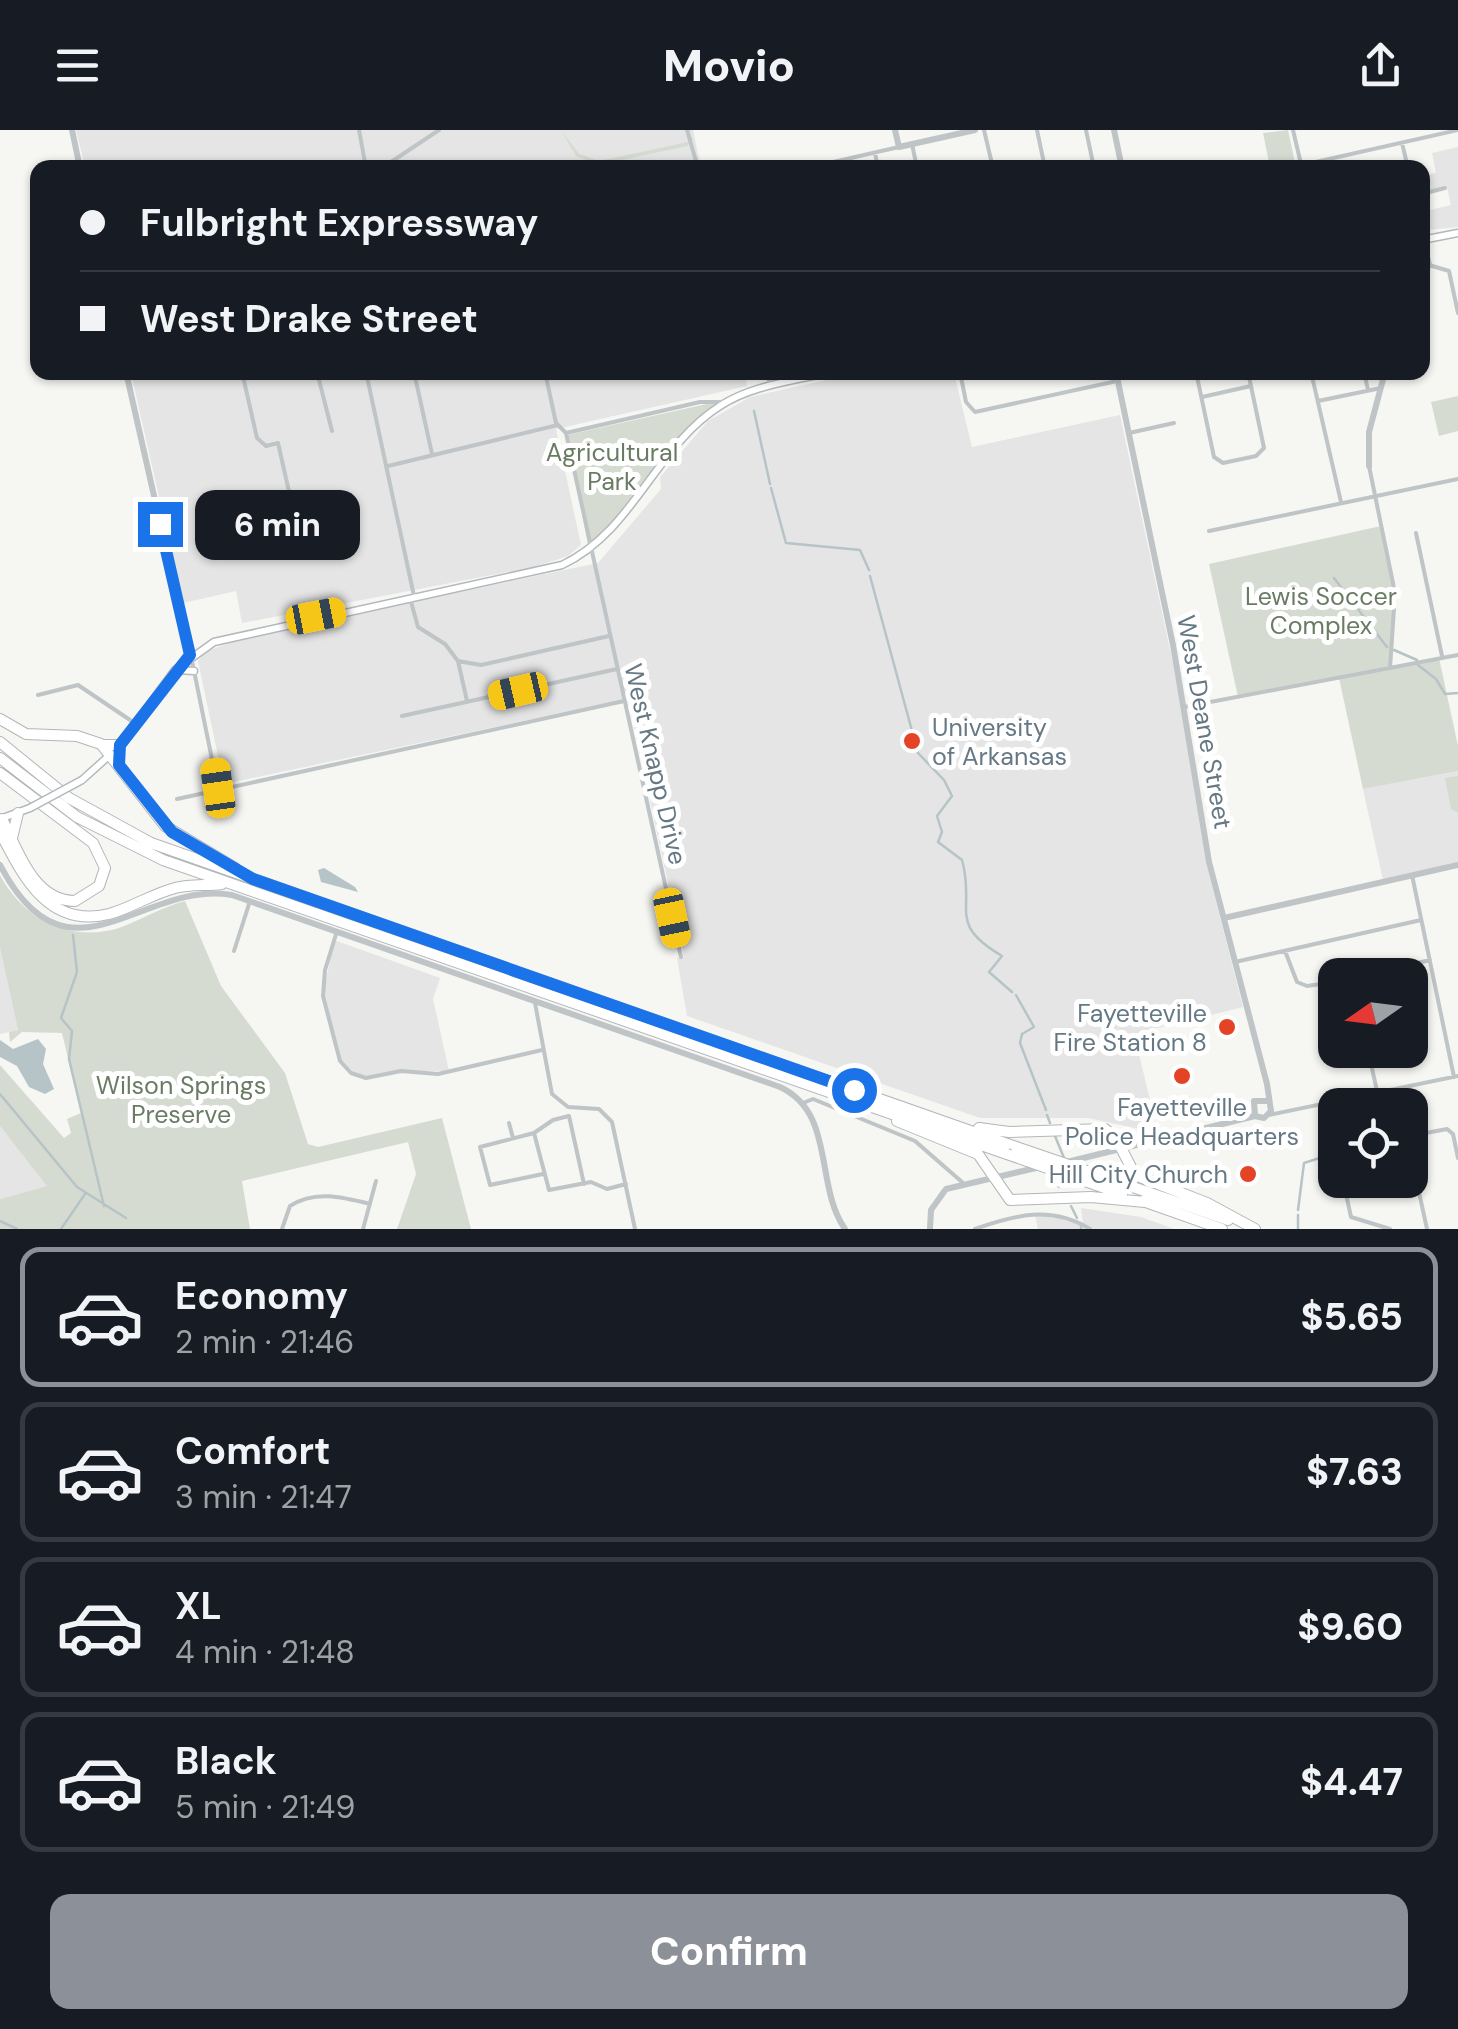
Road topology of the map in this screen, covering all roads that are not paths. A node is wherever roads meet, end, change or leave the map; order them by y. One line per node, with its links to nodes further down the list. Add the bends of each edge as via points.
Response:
1 (72, 130): 18 (street)
2 (358, 130): 19 (street)
3 (438, 130): 20 (street)
4 (687, 130): 21 (street)
5 (896, 130): 16 (street)
6 (975, 130): 15 (street)
7 (984, 130): 25 (street)
8 (1037, 130): 26 (street)
9 (1086, 130): 27 (street)
10 (1114, 130): 28 (street)
11 (1293, 130): 29 (street)
12 (1458, 130): 13 (street)
13 (1429, 133): 14 (street)
14 (1402, 142): 30 (street); 31 (street)
15 (912, 144): 16 (street); 24 (street)
16 (899, 147): 17 (street)
17 (875, 153): 22 (street); 23 (street)
18 (78, 160)
19 (364, 160)
20 (394, 160)
21 (696, 160)
22 (843, 160)
23 (876, 160)
24 (915, 160)
25 (990, 160)
26 (1043, 160)
27 (1092, 160)
28 (1120, 160)
29 (1300, 160)
30 (1323, 160)
31 (1406, 160)
32 (1444, 188): 33 (street)
33 (1430, 192)
34 (1458, 234): 35 (main road)
35 (1430, 238)
36 (1430, 264): 37 (street, via 1449,272)
37 (1458, 312)
38 (128, 380): 79 (street)
39 (243, 380): 71 (street, via 260,444 278,443)
40 (319, 380): 63 (street)
41 (368, 380): 67 (street)
42 (416, 380): 66 (street)
43 (547, 380): 62 (street)
44 (769, 380): 54 (street)
45 (796, 380): 54 (main road)
46 (962, 380): 47 (street, via 975,412)
47 (1104, 380)
48 (1117, 380): 65 (street, West Deane Street)
49 (1198, 380): 58 (street)
50 (1250, 380): 55 (street)
51 (1314, 380): 59 (street)
52 (1366, 380): 57 (street)
53 (1383, 380): 56 (street)
54 (770, 386): 60 (main road)
55 (1251, 386): 58 (street); 58 (street, via 1262,452 1228,463 1216,461)
56 (1381, 388): 57 (street); 68 (street, via 1369,432)
57 (1368, 390): 59 (street)
58 (1202, 398)
59 (1318, 401): 72 (street)
60 (726, 402): 64 (street); 75 (main road, via 689,431 622,519)
61 (1174, 423): 65 (street)
62 (558, 424): 64 (street); 66 (street)
63 (332, 431)
64 (566, 433): 75 (street, West Knapp Drive)
65 (1127, 433): 89 (street, West Deane Street)
66 (432, 454): 67 (street)
67 (387, 466): 76 (street)
68 (1370, 466): 70 (street)
69 (1458, 481): 70 (street)
70 (1374, 495): 72 (street); 82 (street, via 1395,593)
71 (290, 496): 71 (street, via 286,510 267,514 268,502)
72 (1340, 502): 73 (street)
73 (1209, 531)
74 (1416, 533): 80 (street)
75 (588, 550): 76 (main road, via 551,568); 77 (street, West Knapp Drive)
76 (412, 597): 79 (main road, via 236,635); 81 (street, via 418,627)
77 (609, 636): 81 (street, via 487,664); 83 (street, West Knapp Drive)
78 (1458, 654): 80 (street)
79 (190, 655): 84 (main road); 85 (street)
80 (1442, 658): 82 (street)
81 (458, 662): 87 (street)
82 (1390, 668): 89 (street)
83 (617, 669): 87 (street); 88 (street, West Knapp Drive)
84 (175, 670): 85 (main road); 92 (main road)
85 (194, 671): 97 (street)
86 (38, 695): 92 (street, via 78,685)
87 (467, 702): 90 (street)
88 (624, 702): 97 (street); 113 (street, West Knapp Drive)
89 (1184, 707): 108 (street, West Deane Street)
90 (402, 716)
91 (0, 719): 94 (highway, via 26,734 77,736)
92 (136, 724): 94 (main road)
93 (0, 742): 105 (highway, via 116,826)
94 (115, 750): 99 (main road, bridge, via 82,780); 105 (highway, via 119,765 172,832)
95 (0, 758): 106 (highway, via 114,838)
96 (0, 773): 101 (highway, via 96,846 104,860 102,880 82,899 54,897)
97 (218, 788): 98 (street)
98 (177, 799)
99 (18, 813): 100 (main road); 101 (highway)
100 (1, 819): 101 (highway)
101 (3, 835): 106 (highway, via 33,890 75,914 110,913 180,887)
102 (0, 865): 107 (street, via 30,907 70,926 110,926 198,893)
103 (1458, 865): 104 (street)
104 (1412, 875): 108 (street); 109 (street)
105 (253, 879): 127 (highway)
106 (230, 884): 124 (highway)
107 (250, 901): 110 (street); 111 (street)
108 (1224, 918): 115 (street, West Deane Street)
109 (1421, 920): 112 (street); 114 (street)
110 (337, 931): 117 (street); 118 (street, via 323,996 340,1061 352,1074 432,1074)
111 (234, 951)
112 (1285, 951): 115 (street); 116 (street, via 1297,982)
113 (681, 958)
114 (1430, 960): 119 (street)
115 (1235, 962): 122 (street, West Deane Street, via 1266,1077)
116 (1318, 984)
117 (535, 1002): 118 (street); 121 (street, via 780,1087)
118 (542, 1050): 140 (street, via 556,1099 610,1118)
119 (1456, 1076): 120 (street)
120 (1400, 1088)
121 (803, 1103): 134 (street, via 813,1099 880,1123 928,1149); 149 (street, via 816,1126)
122 (1267, 1105): 123 (street, via 1288,1113); 125 (street, West Deane Street); 125 (street)
123 (1318, 1106)
124 (874, 1108): 132 (highway); 136 (highway, via 974,1151)
125 (1253, 1113): 131 (street)
126 (509, 1123): 130 (street)
127 (948, 1123): 131 (highway, via 1010,1132 1101,1128); 132 (highway)
128 (534, 1133): 130 (street); 135 (street); 139 (street, via 569,1116)
129 (1428, 1133): 133 (street, via 1450,1130)
130 (513, 1138): 135 (street, via 480,1147 490,1185)
131 (1123, 1150): 136 (street); 154 (highway, via 1140,1178)
132 (1012, 1151): 144 (highway, bridge); 154 (highway, bridge)
133 (1458, 1158)
134 (947, 1172): 138 (street); 141 (street)
135 (543, 1174): 139 (street, via 551,1191)
136 (993, 1177): 138 (street); 144 (highway, via 1015,1201 1091,1196)
137 (376, 1181): 145 (street)
138 (962, 1183): 141 (street)
139 (584, 1184): 140 (street)
140 (626, 1184): 148 (street)
141 (946, 1188): 150 (street, via 931,1210)
142 (1346, 1198): 155 (street, via 1351,1217)
143 (1420, 1198): 156 (street)
144 (1145, 1202): 153 (highway)
145 (370, 1204): 146 (street, via 328,1195 303,1200 290,1206); 147 (street)
146 (282, 1229)
147 (363, 1229)
148 (635, 1229)
149 (844, 1229)
150 (930, 1229)
151 (975, 1229): 152 (street, via 1010,1216 1042,1214)
152 (1090, 1229)
153 (1222, 1229)
154 (1254, 1229)
155 (1390, 1229)
156 (1427, 1229)

